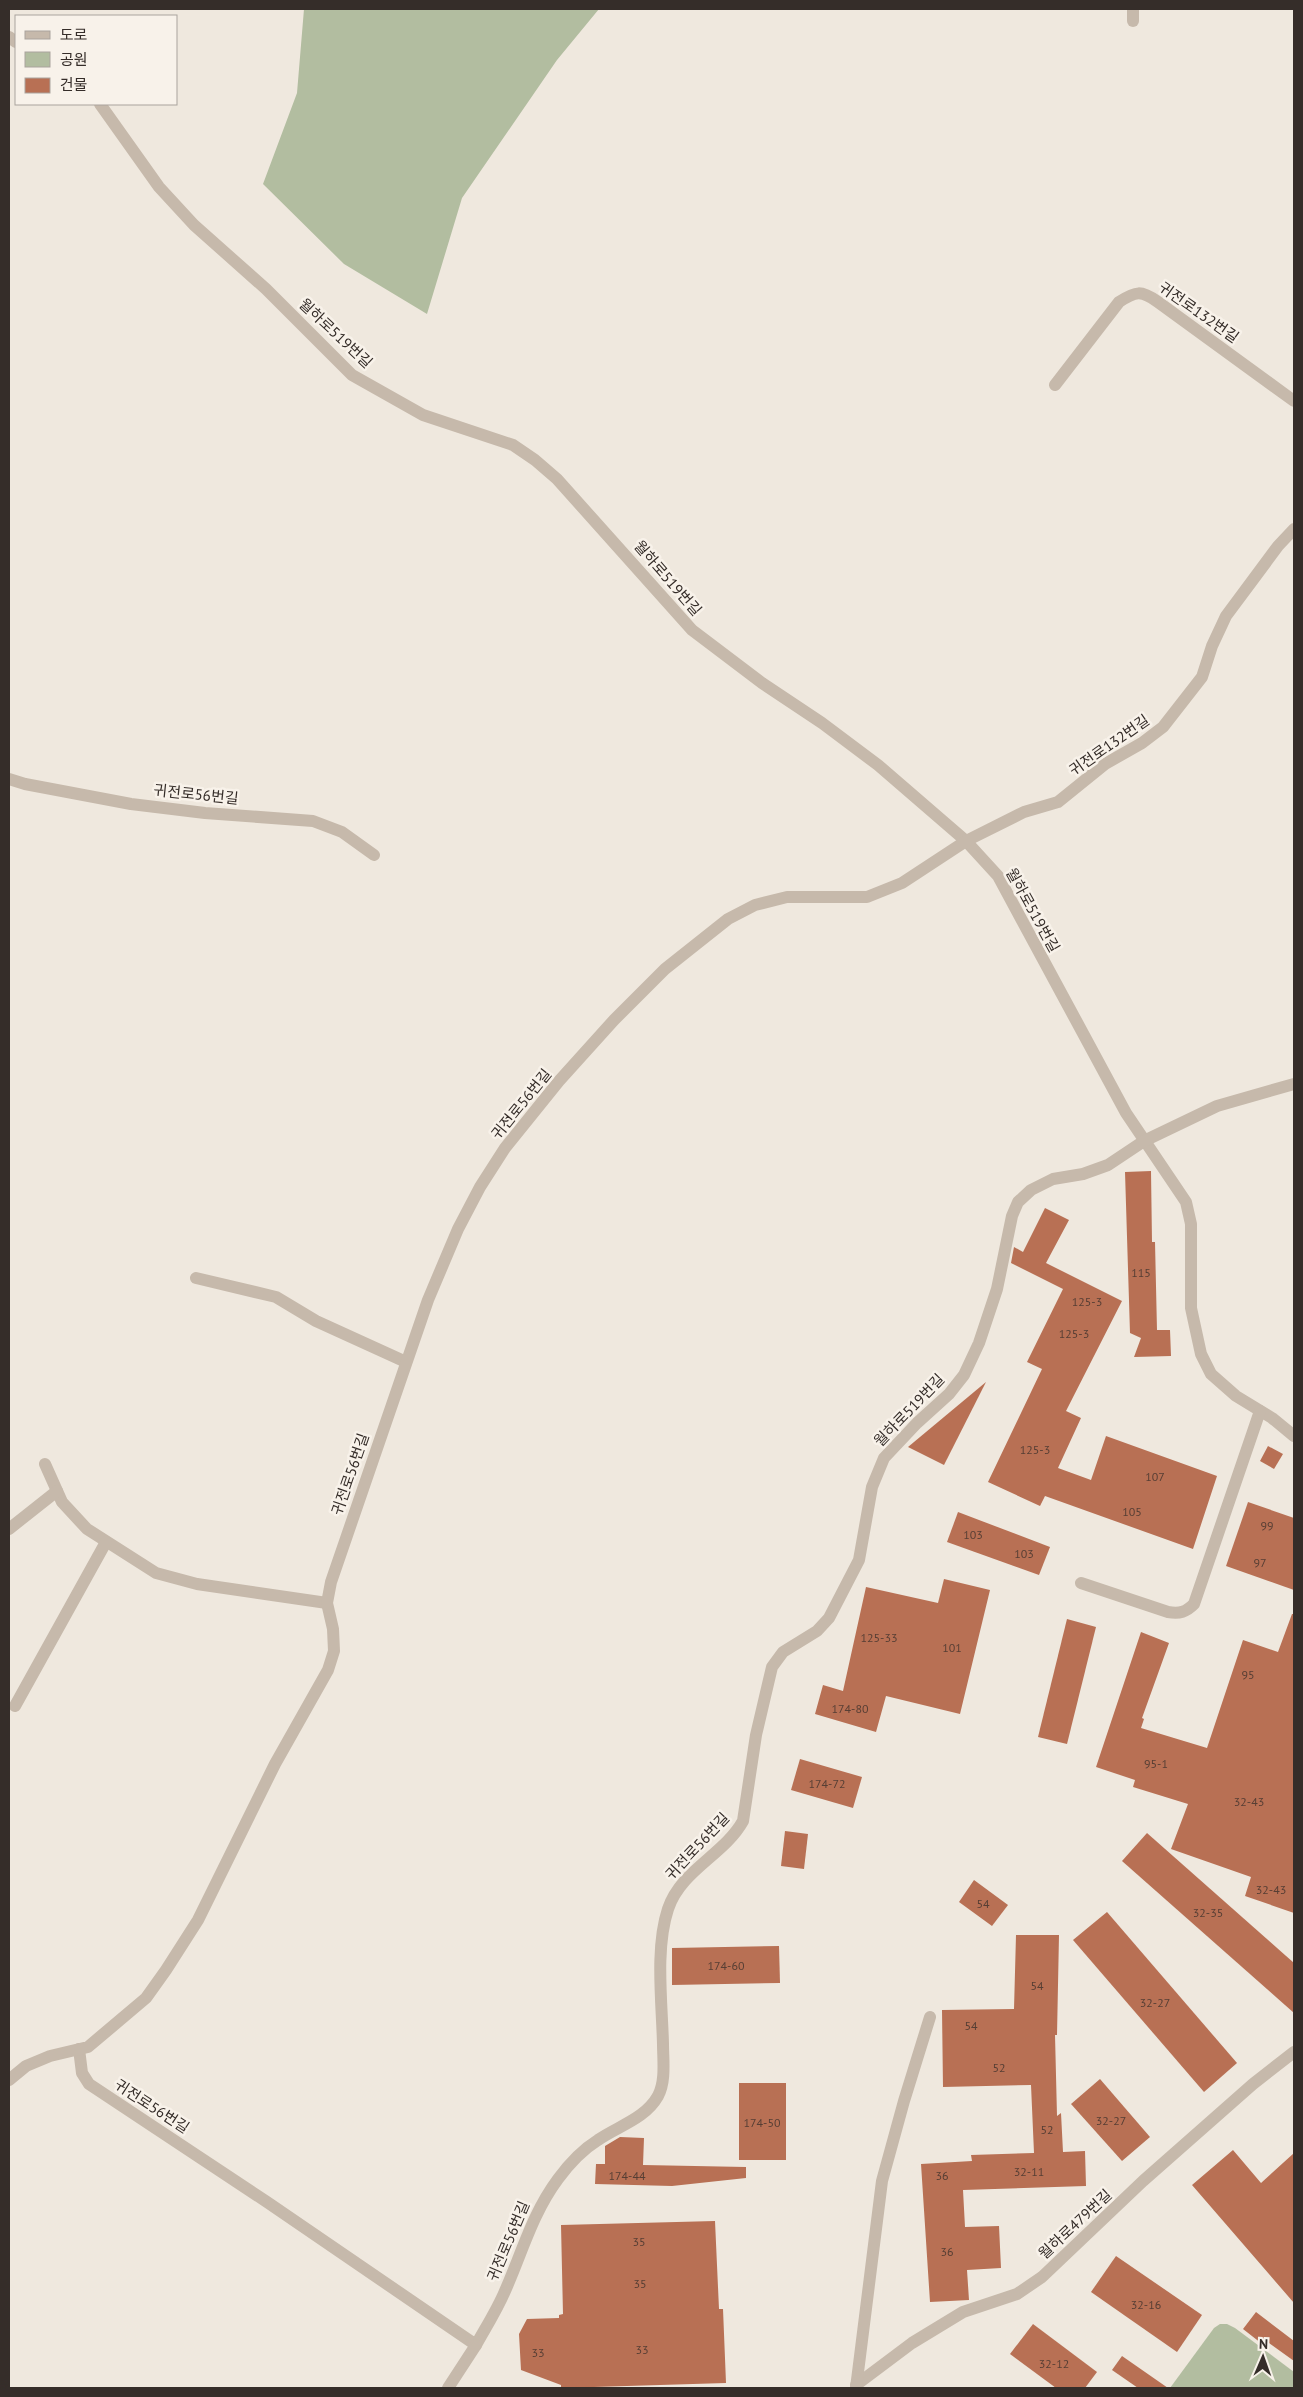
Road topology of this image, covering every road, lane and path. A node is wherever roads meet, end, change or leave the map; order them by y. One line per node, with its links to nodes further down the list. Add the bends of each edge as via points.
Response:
1 (101, 105): 6 (lane, 월하로519번길, via 159,186 194,226 273,296 352,375 423,415 513,445 534,460 557,479 692,630 878,765)
2 (1055, 386): 3 (lane, 귀전로132번길, via 1119,302 1133,293 1152,298)
3 (1294, 401)
4 (1294, 529): 6 (lane, 귀전로132번길, via 1226,616 1202,678 1163,727 1105,764 1058,802 1024,812)
5 (9, 779): 7 (lane, 귀전로56번길, via 131,804 312,821 342,832)
6 (966, 841): 9 (lane, 월하로519번길, via 998,876 1081,1032); 11 (lane, 귀전로56번길, via 902,883 867,897 787,897 754,905 728,919 665,968 590,1047 505,1148 458,1229)
7 (374, 854)
8 (1294, 1084): 9 (lane, 월하로519번길, via 1217,1106)
9 (1144, 1141): 12 (lane, 월하로519번길, via 1186,1202 1191,1224 1191,1308 1201,1354 1211,1374 1236,1396); 20 (lane, 월하로519번길, via 1108,1165 1054,1179 1031,1190 1018,1202 996,1289 979,1343 964,1375 884,1458 872,1488 858,1560 829,1618 817,1631 783,1652)
10 (196, 1278): 11 (lane, via 276,1297 316,1321)
11 (406, 1362): 19 (lane, 귀전로56번길, via 331,1582)
12 (1260, 1410): 13 (lane, 월하로519번길); 18 (lane, via 1194,1604 1187,1611 1168,1612)
13 (1294, 1436)
14 (45, 1464): 15 (lane)
15 (57, 1491): 16 (lane); 17 (lane, via 62,1502 87,1529)
16 (9, 1529)
17 (106, 1542): 19 (lane, via 164,1575 197,1584); 21 (lane)
18 (1081, 1583)
19 (328, 1603): 23 (lane, 귀전로56번길, via 334,1651 328,1670 275,1764 198,1920 146,1998 88,2047)
20 (772, 1667): 26 (lane, 귀전로56번길, via 756,1735 743,1821 738,1831 693,1871 676,1891 668,1908 662,1949 663,2073 659,2094 650,2108 598,2139 577,2156 557,2180 534,2215 505,2292)
21 (15, 1706)
22 (930, 2017): 27 (lane, 월하로479번길, via 882,2181)
23 (79, 2049): 25 (lane, 귀전로56번길, via 26,2066); 26 (lane, 귀전로56번길, via 82,2073 89,2084)
24 (1294, 2052): 27 (lane, 월하로479번길, via 1151,2174 1029,2286 1017,2294 963,2312 912,2343)
25 (9, 2080)
26 (476, 2345): 28 (lane)
27 (856, 2387)
28 (448, 2388)

